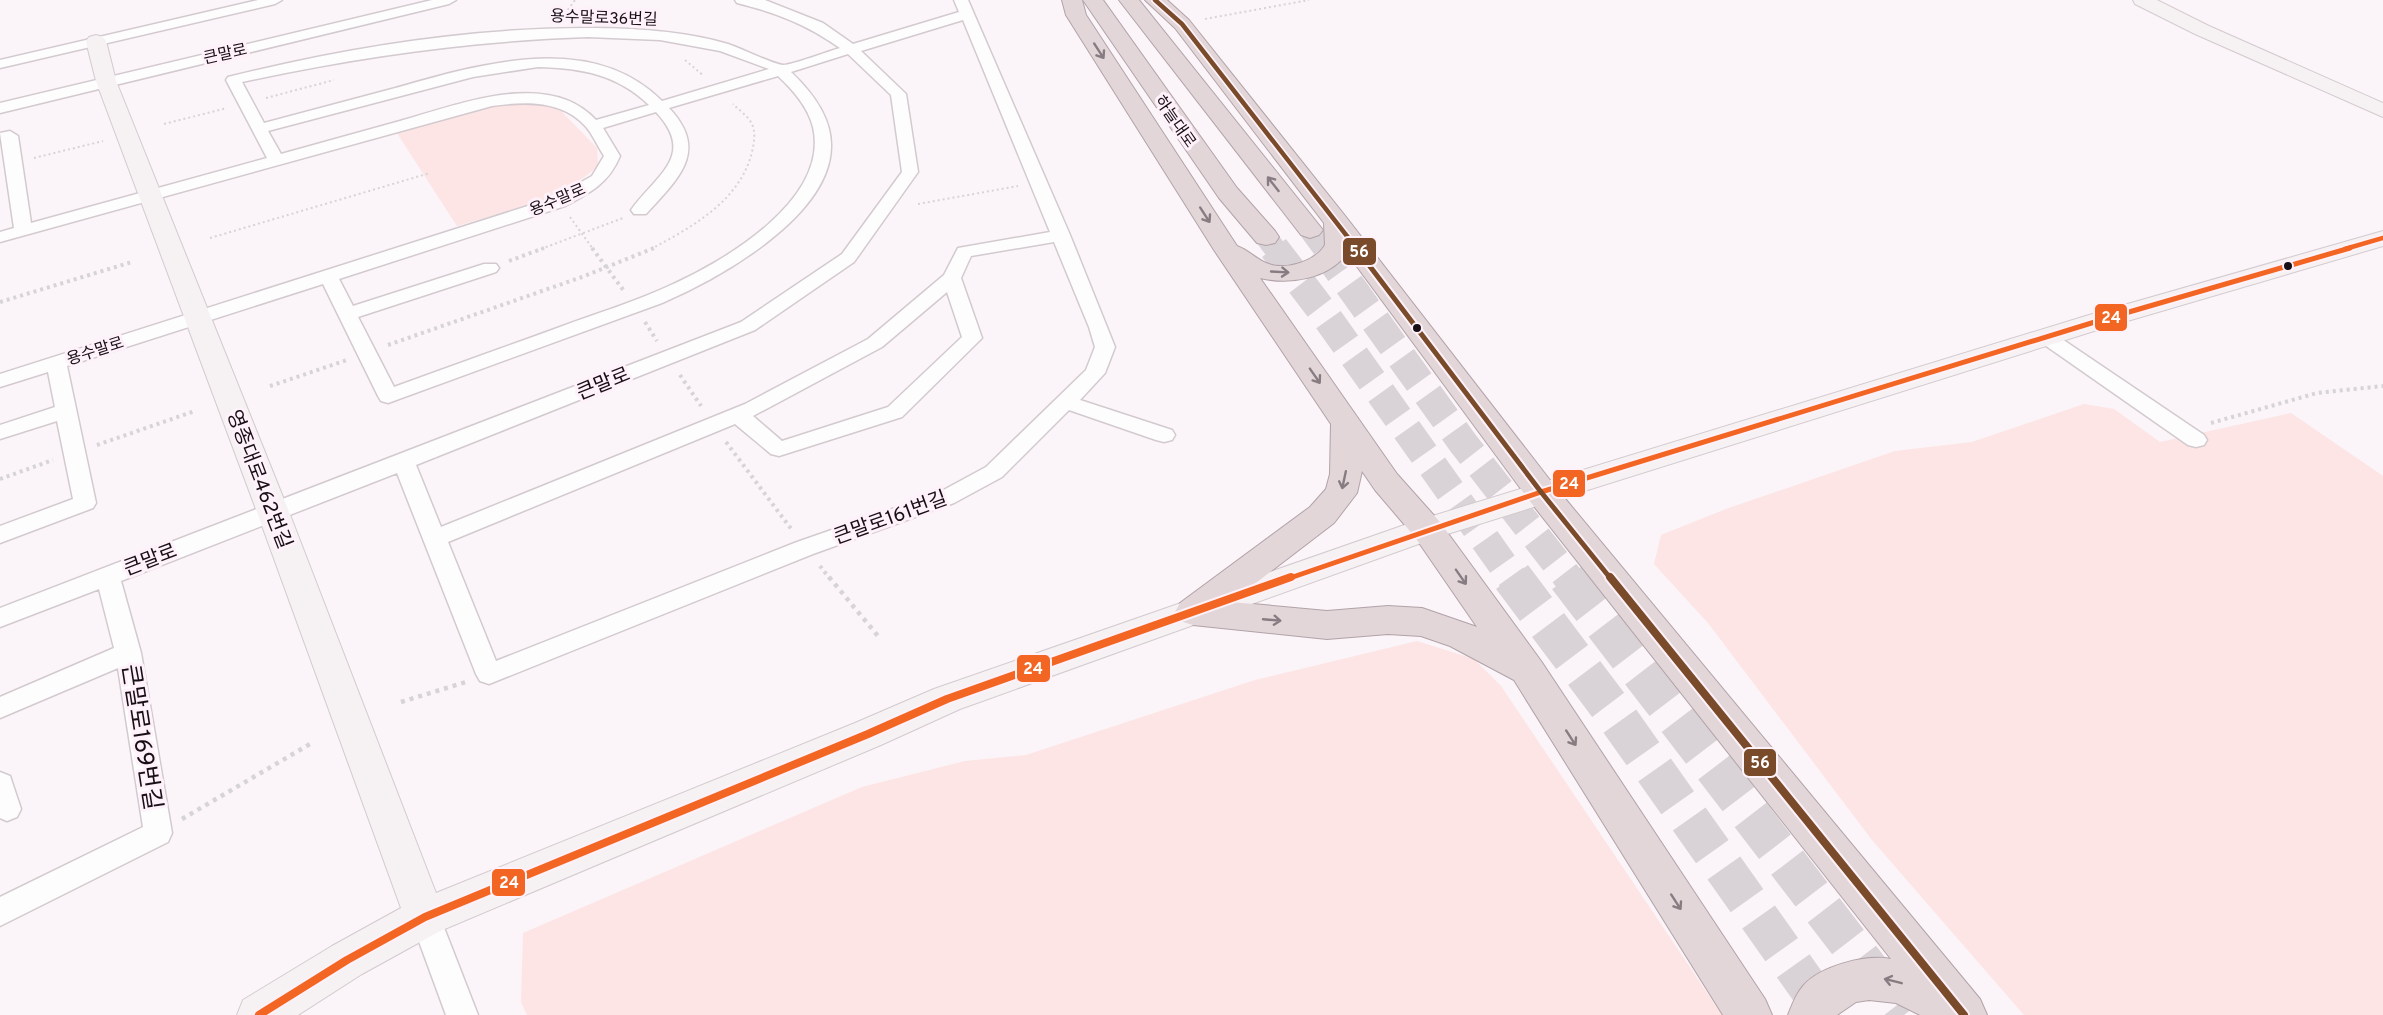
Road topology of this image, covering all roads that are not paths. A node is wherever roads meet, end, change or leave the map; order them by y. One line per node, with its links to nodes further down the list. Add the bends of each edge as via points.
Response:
1 (275, 0): 12 (street)
2 (449, 0): 16 (street, 큰말로)
3 (742, 0): 13 (street, 큰말로, via 818,26)
4 (1072, 0): 35 (highway, one-way to 35, via 1076,15)
5 (1093, 0): 33 (highway, 하늘대로, via 1228,193)
6 (1129, 0): 29 (highway, 하늘대로, one-way to 6)
7 (1155, 0): 28 (highway, via 1182,24)
8 (2142, 0): 19 (street)
9 (965, 7): 13 (street); 31 (street, 큰말로161번길)
10 (484, 21): 21 (street, via 233,80)
11 (699, 26): 15 (street, via 731,36 759,51)
12 (96, 41): 14 (street); 16 (street, 영종대로462번길)
13 (851, 49): 15 (street); 51 (street, 큰말로, via 898,94 910,172 848,258 748,326)
14 (0, 64)
15 (780, 70): 17 (street); 39 (street, via 801,88 817,115 825,142 821,167 802,198 735,258 683,287 635,307 388,396)
16 (106, 81): 18 (street, 큰말로); 25 (street, 영종대로462번길)
17 (659, 106): 20 (street); 21 (street, via 626,79 603,70 570,64 531,64 447,78); 27 (street, via 676,125 682,139 681,156 672,177)
18 (0, 108)
19 (2383, 111)
20 (593, 126): 23 (street, 용수말로, via 565,104 505,98); 37 (street, 용수말로, via 612,156 607,172 588,187 559,202)
21 (259, 129): 23 (street)
22 (0, 138): 24 (street, via 10,136)
23 (276, 160): 25 (street, 용수말로)
24 (18, 194): 26 (street); 30 (street)
25 (150, 195): 30 (street, 용수말로); 40 (street, 영종대로462번길)
26 (0, 199)
27 (640, 210)
28 (1337, 222): 35 (highway, one-way to 28, via 1259,270 1286,273 1304,269 1322,263 1334,252 1339,242); 52 (highway)
29 (1310, 230)
30 (23, 231): 32 (street, 용수말로)
31 (1061, 235): 38 (street, via 964,252); 44 (street, 큰말로161번길, via 1105,347 1095,373)
32 (0, 237)
33 (1266, 237)
34 (2383, 238): 41 (street)
35 (1227, 250): 47 (highway, one-way to 47)
36 (490, 268): 39 (street)
37 (328, 275): 39 (street); 40 (street, 용수말로)
38 (952, 278): 46 (street, via 875,343); 46 (street, via 972,338 895,412 779,449)
39 (347, 314)
40 (198, 317): 42 (street, 용수말로); 53 (street, 영종대로462번길)
41 (2046, 337): 50 (street); 52 (street)
42 (56, 363): 43 (street, 용수말로); 45 (street)
43 (0, 381)
44 (1065, 402): 49 (street); 56 (street, 큰말로161번길, via 994,472 946,498 805,548 489,674)
45 (66, 411): 48 (street); 55 (street, via 85,503)
46 (738, 415): 56 (street)
47 (1346, 422): 54 (highway, via 1386,482); 58 (highway, one-way to 58, via 1347,474 1341,493 1322,515)
48 (0, 432)
49 (1164, 435)
50 (2189, 435)
51 (404, 462): 53 (street, 큰말로); 56 (street)
52 (1541, 492): 54 (street); 69 (highway)
53 (273, 512): 57 (street, 큰말로); 64 (street, 영종대로462번길)
54 (1427, 529): 58 (street); 61 (highway, one-way to 61)
55 (0, 535)
56 (434, 539)
57 (108, 576): 59 (street, 큰말로); 60 (street, 큰말로169번길)
58 (1193, 612): 61 (highway, one-way to 61, via 1327,625 1388,620 1422,622 1463,636); 64 (street, via 947,699)
59 (0, 618)
60 (128, 652): 62 (street); 63 (street, 큰말로169번길, via 158,832)
61 (1528, 671): 67 (highway, one-way to 67)
62 (0, 708)
63 (0, 912)
64 (426, 916): 65 (street); 66 (street)
65 (259, 1015)
66 (462, 1015)
67 (1749, 1015)
68 (1811, 1015): 69 (highway, one-way to 68, via 1915,987 1883,978 1856,979 1819,999)
69 (1964, 1015)

